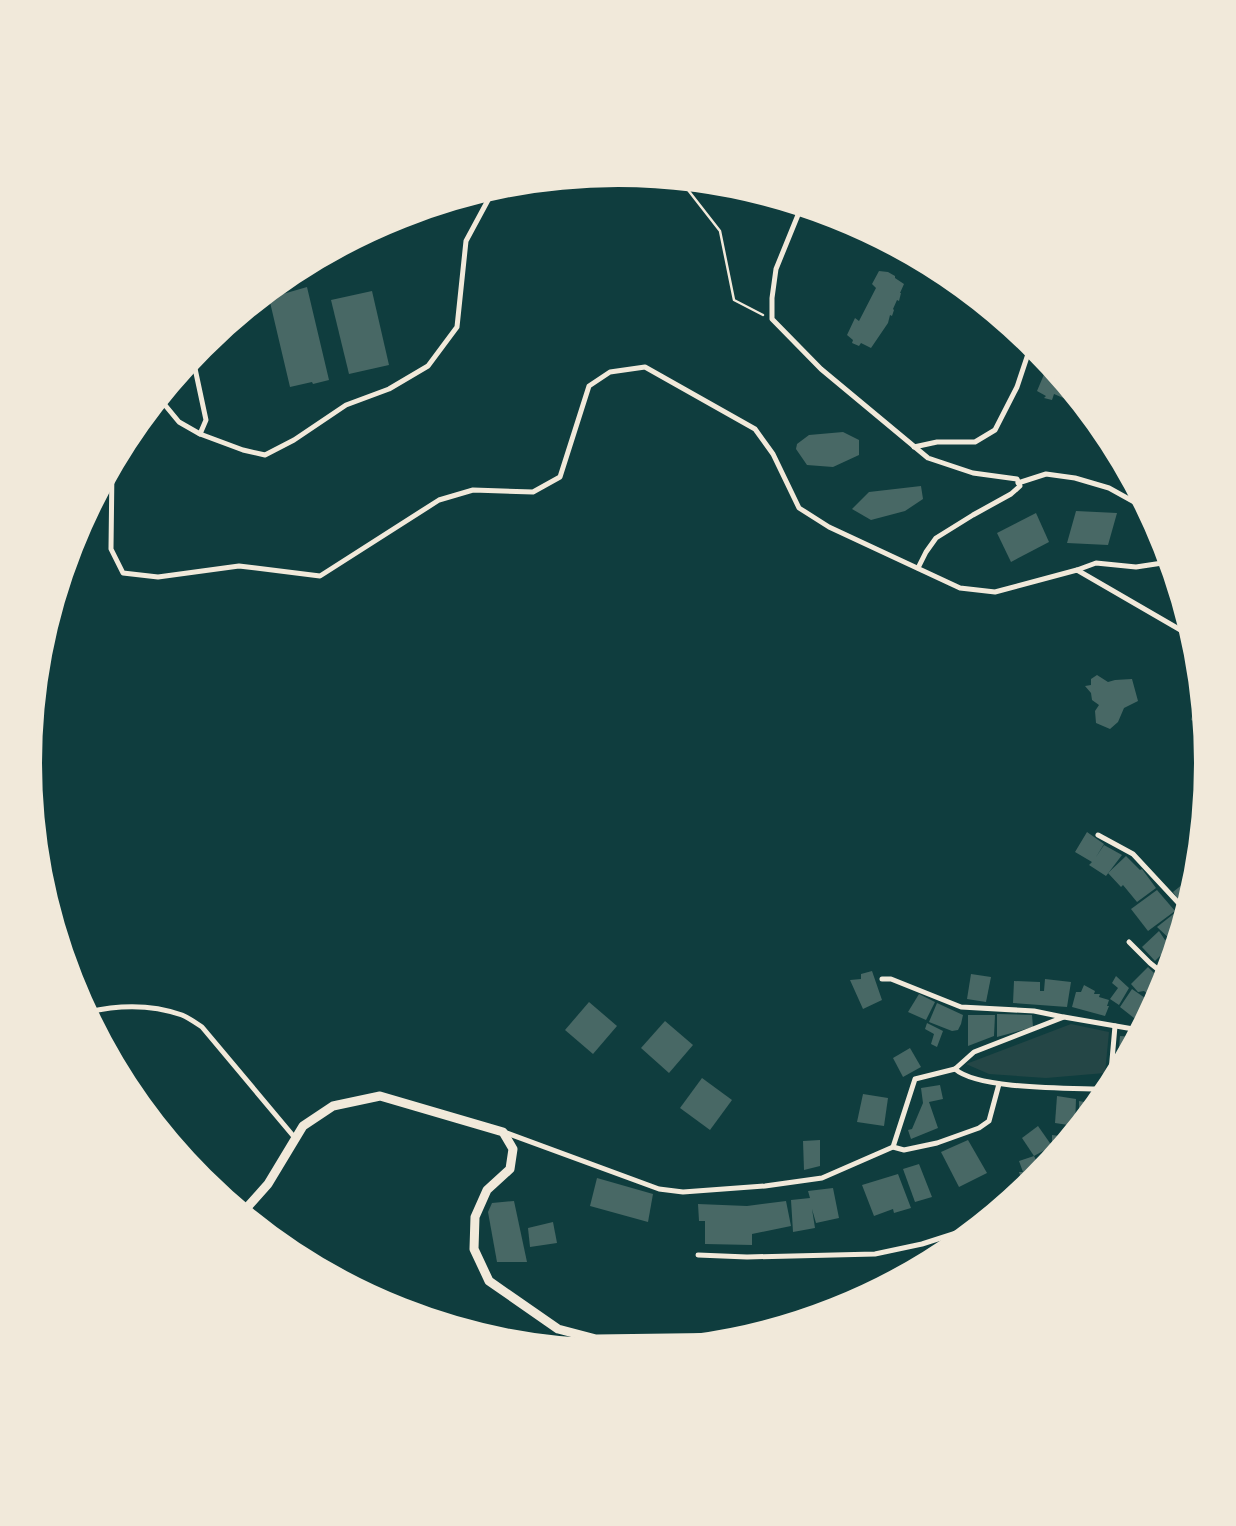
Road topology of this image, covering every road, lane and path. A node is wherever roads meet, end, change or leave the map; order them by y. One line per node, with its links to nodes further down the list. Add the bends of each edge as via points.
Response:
1 (687, 188): 4 (path, via 720,231 734,300)
2 (489, 198): 8 (street, via 466,241 457,327 428,366 389,389 346,405 265,455)
3 (799, 212): 4 (street, via 776,269)
4 (772, 319): 9 (street, via 822,369)
5 (1028, 353): 9 (street, via 996,430 975,442 937,442)
6 (195, 367): 8 (street, via 206,420)
7 (164, 403): 8 (street, via 179,422)
8 (200, 434)
9 (914, 447): 11 (street, via 928,458)
10 (112, 481): 14 (street, via 111,549 123,573 158,577 239,566 320,576 439,500 473,490 533,492 560,477 589,386 610,372 645,367 755,429 773,454 799,508 830,528)
11 (1018, 483): 12 (street, via 1046,474 1076,478 1109,488); 14 (street, via 1020,486 1011,494 936,538)
12 (1136, 503)
13 (1162, 563): 15 (street, via 1136,567 1096,563)
14 (918, 568): 15 (street, via 960,588 995,592)
15 (1077, 570): 16 (street)
16 (1182, 631)
17 (1098, 835): 18 (street, via 1133,854)
18 (1180, 904)
19 (1129, 942): 20 (street)
20 (1159, 970)
21 (882, 979): 23 (street, via 891,979 961,1007 1034,1011)
22 (94, 1011): 31 (street, via 110,1007 147,1007 182,1015 202,1027)
23 (1064, 1018): 24 (street); 27 (street, via 974,1052)
24 (1115, 1026): 25 (street); 26 (street)
25 (1133, 1029)
26 (1111, 1067)
27 (955, 1069): 28 (street, via 961,1075); 32 (street, via 916,1079)
28 (999, 1084): 29 (street); 32 (street, via 989,1121 979,1128 920,1147 904,1150)
29 (1097, 1090)
30 (503, 1132): 31 (street, via 380,1096 333,1106 303,1126); 32 (street, via 659,1189 683,1192 822,1178); 36 (street, via 513,1149 510,1168 487,1190 475,1217 474,1250 488,1281 558,1329 596,1340)
31 (295, 1138): 33 (street, via 268,1184)
32 (893, 1147)
33 (247, 1208)
34 (957, 1233): 35 (street, via 875,1254)
35 (698, 1255)
36 (682, 1338)

